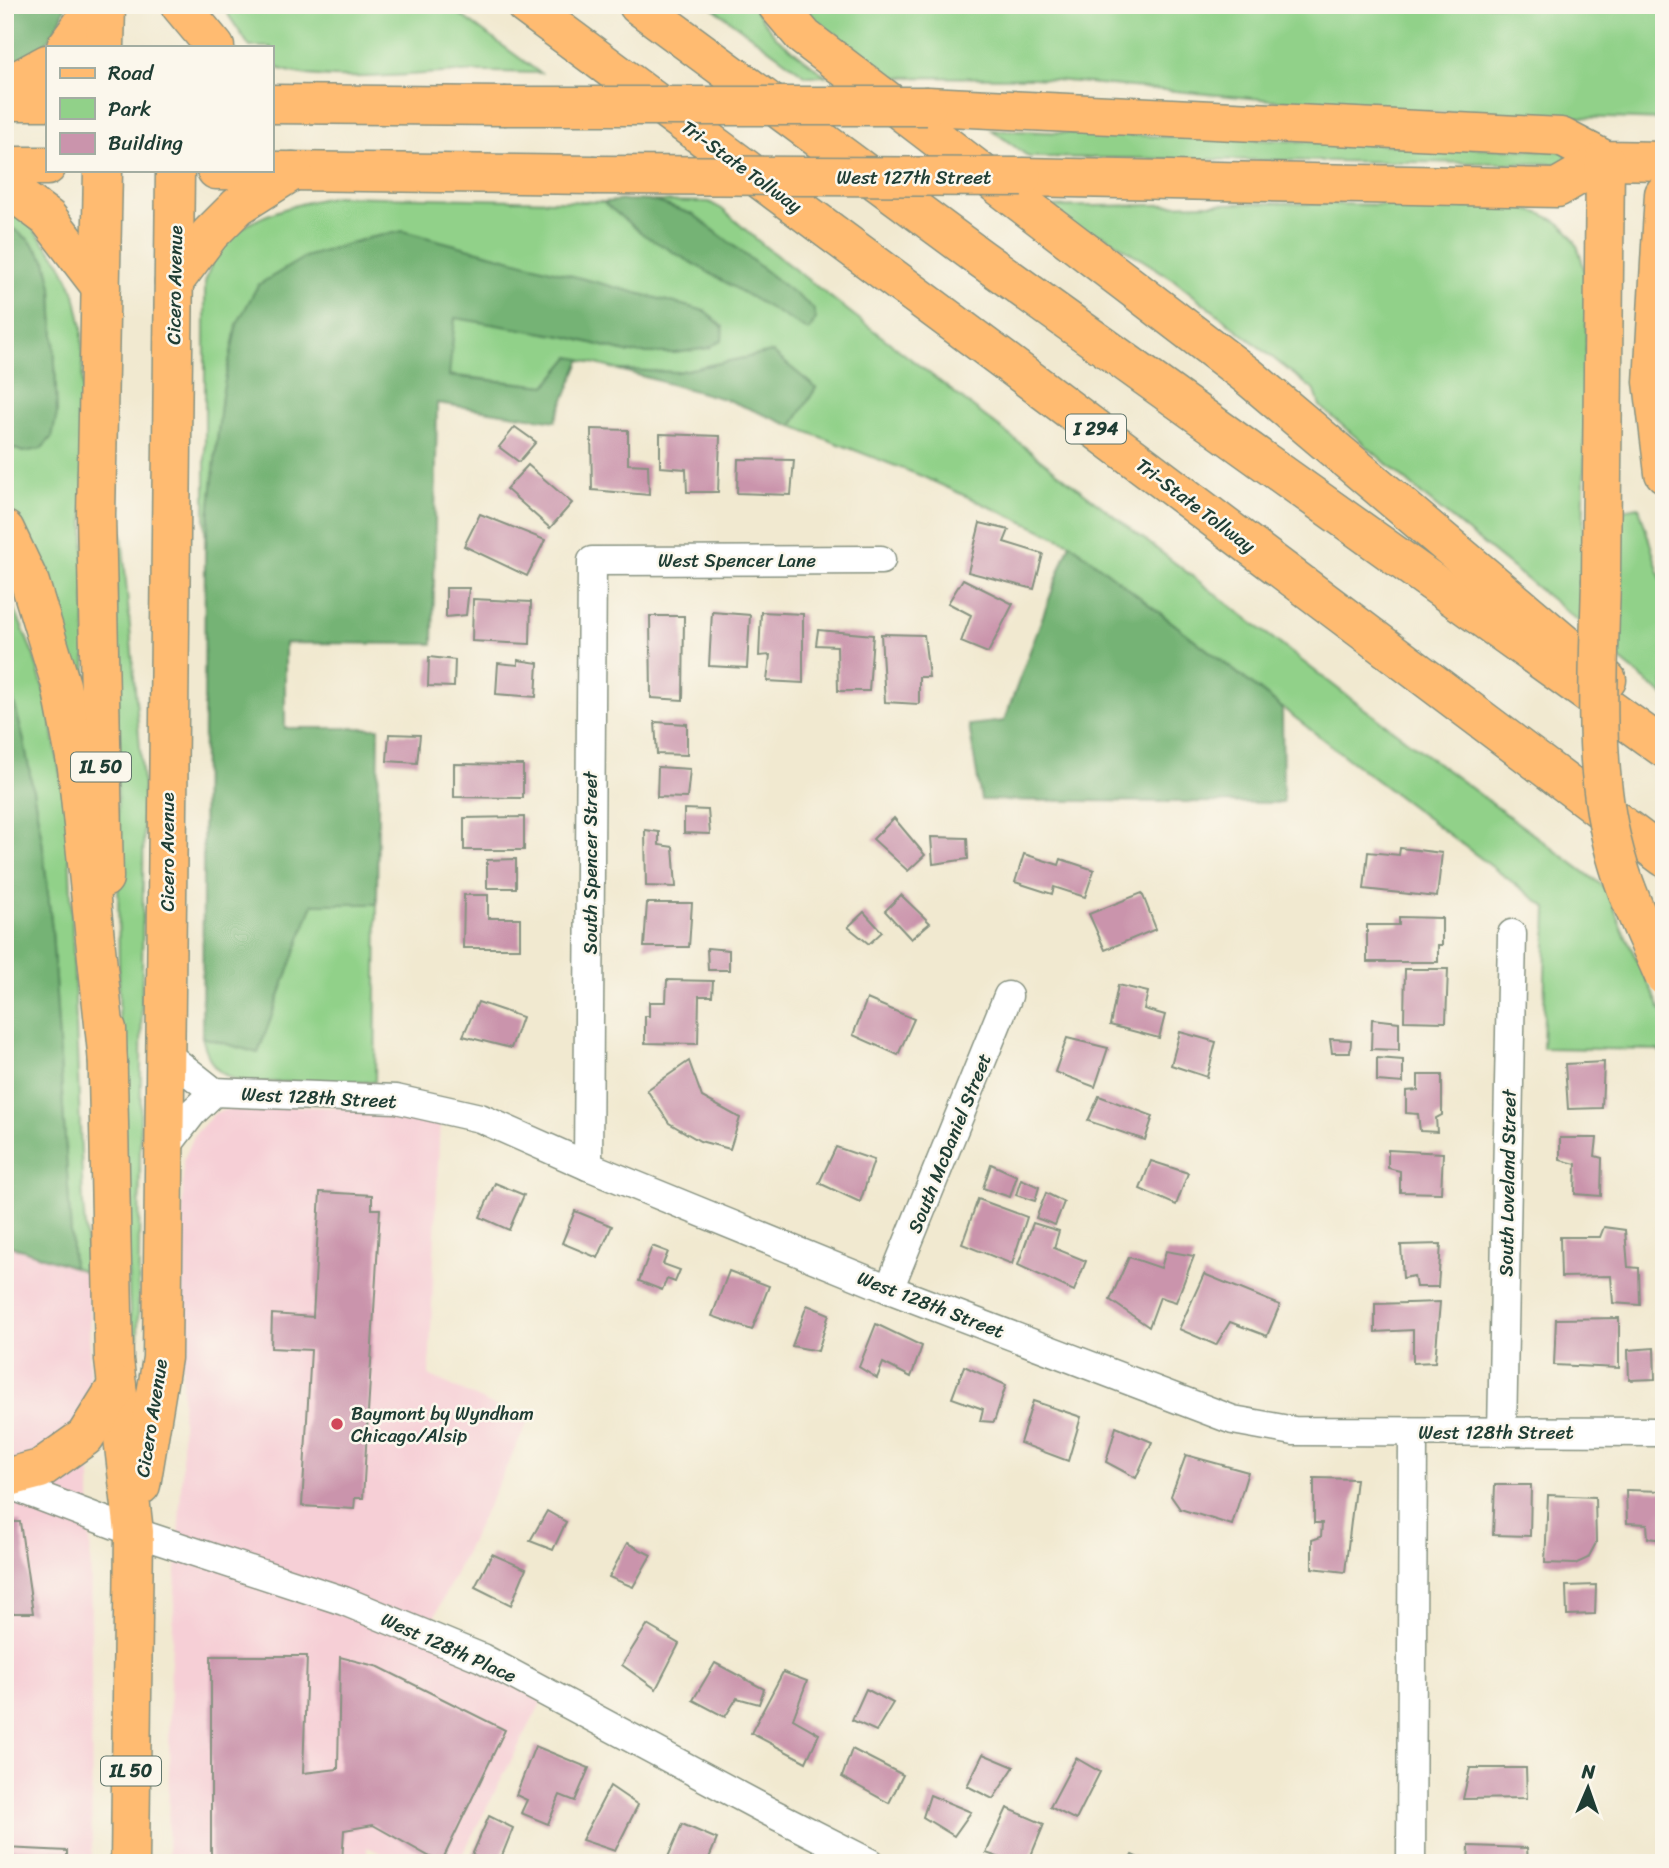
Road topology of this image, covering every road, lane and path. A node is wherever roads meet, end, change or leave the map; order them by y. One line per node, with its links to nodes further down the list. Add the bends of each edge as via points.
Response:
1 (96, 5): 7 (main road)
2 (106, 5): 8 (main road)
3 (178, 5): 9 (main road); 10 (main road)
4 (524, 5): 34 (main road, Tri-State Tollway / I 294)
5 (638, 5): 33 (main road, via 979,257)
6 (777, 5): 32 (main road, via 804,37 1248,376)
7 (67, 46)
8 (105, 46)
9 (176, 46)
10 (214, 46)
11 (46, 65): 12 (main road)
12 (5, 88)
13 (281, 99): 16 (main road, West 127th Street, bridge, via 504,106 927,106 1561,137)
14 (5, 101): 15 (main road)
15 (46, 101)
16 (1605, 160): 17 (main road, West 127th Street); 21 (main road, West 127th Street, bridge, via 1556,188 1022,177); 36 (main road, bridge, via 1598,716 1603,790 1619,867)
17 (1664, 160)
18 (5, 166): 19 (main road)
19 (46, 166)
20 (273, 171): 21 (main road, West 127th Street)
21 (293, 171): 26 (main road, via 239,206 210,234)
22 (103, 172): 27 (main road, Cicero Avenue / IL 50)
23 (175, 172): 26 (main road, Cicero Avenue / IL 50)
24 (5, 186): 27 (main road, via 48,218)
25 (1664, 194): 28 (main road, via 1653,382)
26 (174, 282): 38 (main road, Cicero Avenue / IL 50)
27 (101, 287): 39 (main road, Cicero Avenue / IL 50, via 96,515)
28 (1664, 472)
29 (5, 530): 39 (main road, via 30,583 61,685 77,768)
30 (592, 561): 31 (street, West Spencer Lane); 42 (street, South Spencer Street)
31 (881, 561)
32 (1664, 730)
33 (1664, 748)
34 (1664, 858)
35 (1512, 934): 45 (street, South Loveland Street)
36 (1664, 976)
37 (1008, 996): 43 (street, South McDaniel Street)
38 (166, 1054): 40 (street, West 128th Street); 41 (main road, Cicero Avenue / IL 50)
39 (108, 1062): 44 (main road, Cicero Avenue / IL 50)
40 (214, 1092): 41 (street, West 128th Street); 42 (street, West 128th Street, via 396,1099 480,1118)
41 (166, 1147): 50 (main road, Cicero Avenue / IL 50, via 162,1358)
42 (588, 1166): 43 (street, West 128th Street)
43 (889, 1289): 47 (street, West 128th Street, via 1233,1420 1294,1431)
44 (117, 1386): 48 (main road, via 85,1437 40,1469); 50 (main road, Cicero Avenue / IL 50)
45 (1502, 1432): 46 (street, West 128th Street); 47 (street, West 128th Street)
46 (1664, 1432)
47 (1413, 1433): 53 (street)
48 (5, 1478)
49 (5, 1483): 50 (street, West 128th Place)
50 (134, 1532): 51 (main road, Cicero Avenue / IL 50); 52 (street, West 128th Place, via 344,1601 482,1658)
51 (130, 1863)
52 (870, 1863)
53 (1410, 1863)

